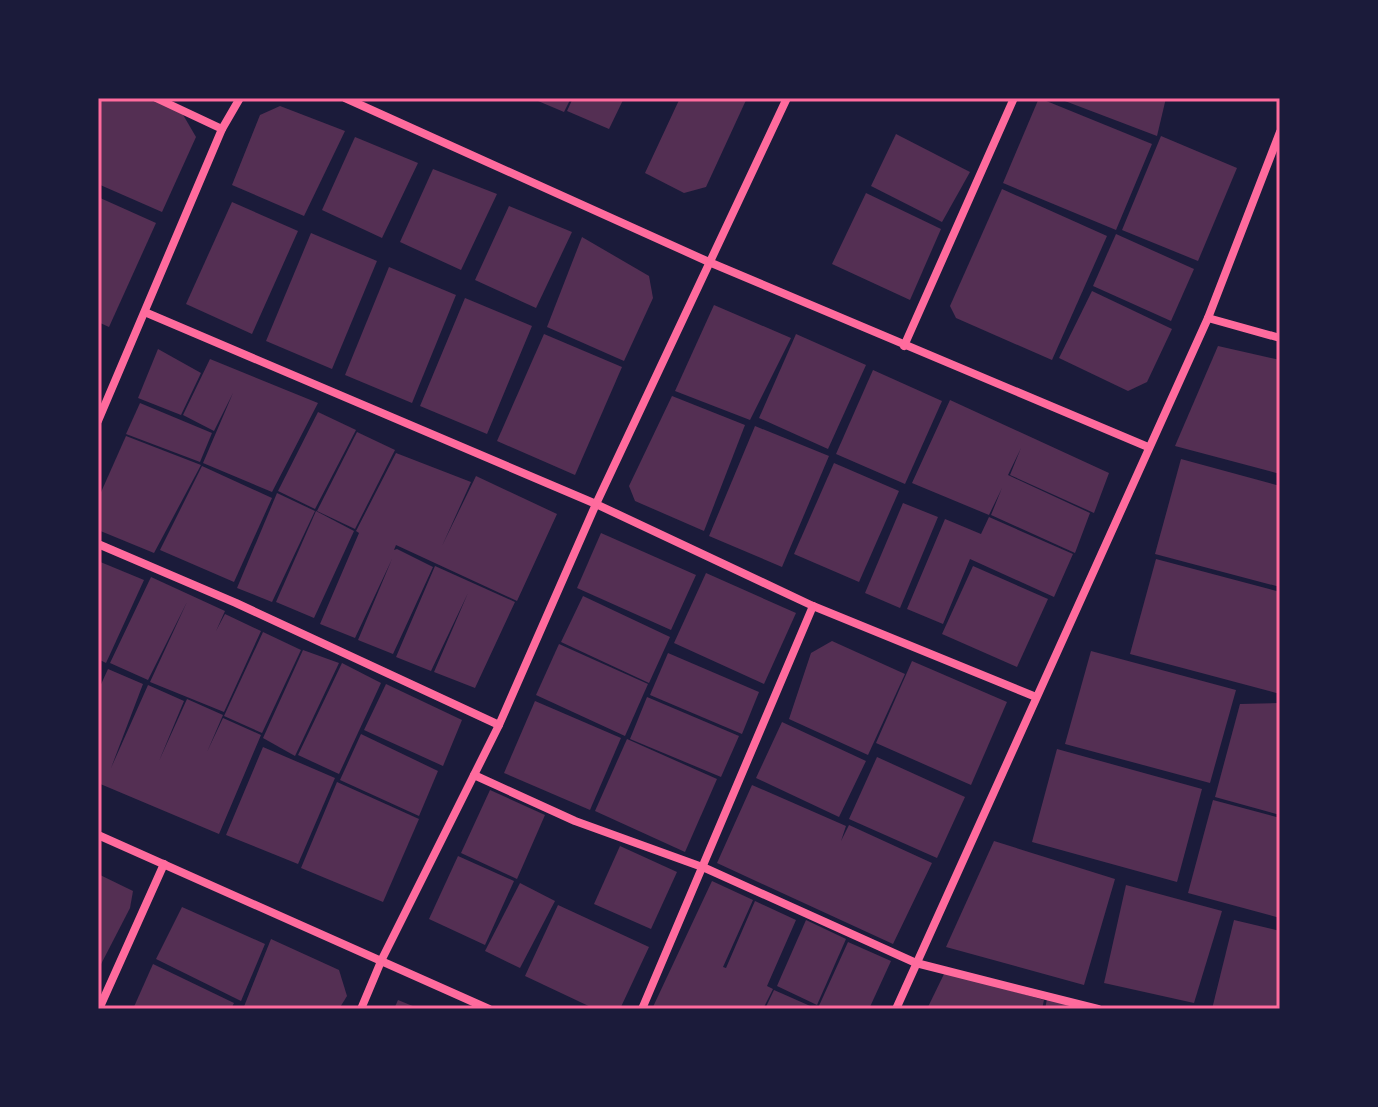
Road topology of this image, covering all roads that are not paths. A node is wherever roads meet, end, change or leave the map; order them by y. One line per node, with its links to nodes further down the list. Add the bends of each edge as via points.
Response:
1 (156, 98): 6 (street)
2 (240, 98): 6 (street)
3 (345, 98): 8 (street)
4 (787, 98): 8 (street)
5 (1014, 98): 12 (street)
6 (222, 129): 9 (street)
7 (1280, 132): 10 (street)
8 (709, 262): 12 (street); 15 (street)
9 (147, 313): 13 (street); 15 (street)
10 (1208, 318): 11 (street); 14 (street)
11 (1280, 338)
12 (904, 346): 14 (street)
13 (98, 421)
14 (1148, 447): 18 (street)
15 (596, 504): 17 (street); 19 (street)
16 (98, 544): 19 (street)
17 (813, 606): 18 (street); 23 (street)
18 (1036, 697): 25 (street)
19 (499, 725): 20 (street)
20 (474, 775): 23 (street, via 575,821); 24 (street)
21 (98, 835): 22 (street)
22 (164, 864): 24 (street); 26 (street)
23 (705, 868): 25 (street); 29 (street)
24 (382, 959): 27 (street); 28 (street)
25 (916, 963): 30 (street); 31 (street)
26 (99, 1009)
27 (361, 1009)
28 (489, 1009)
29 (642, 1009)
30 (896, 1009)
31 (1098, 1009)

